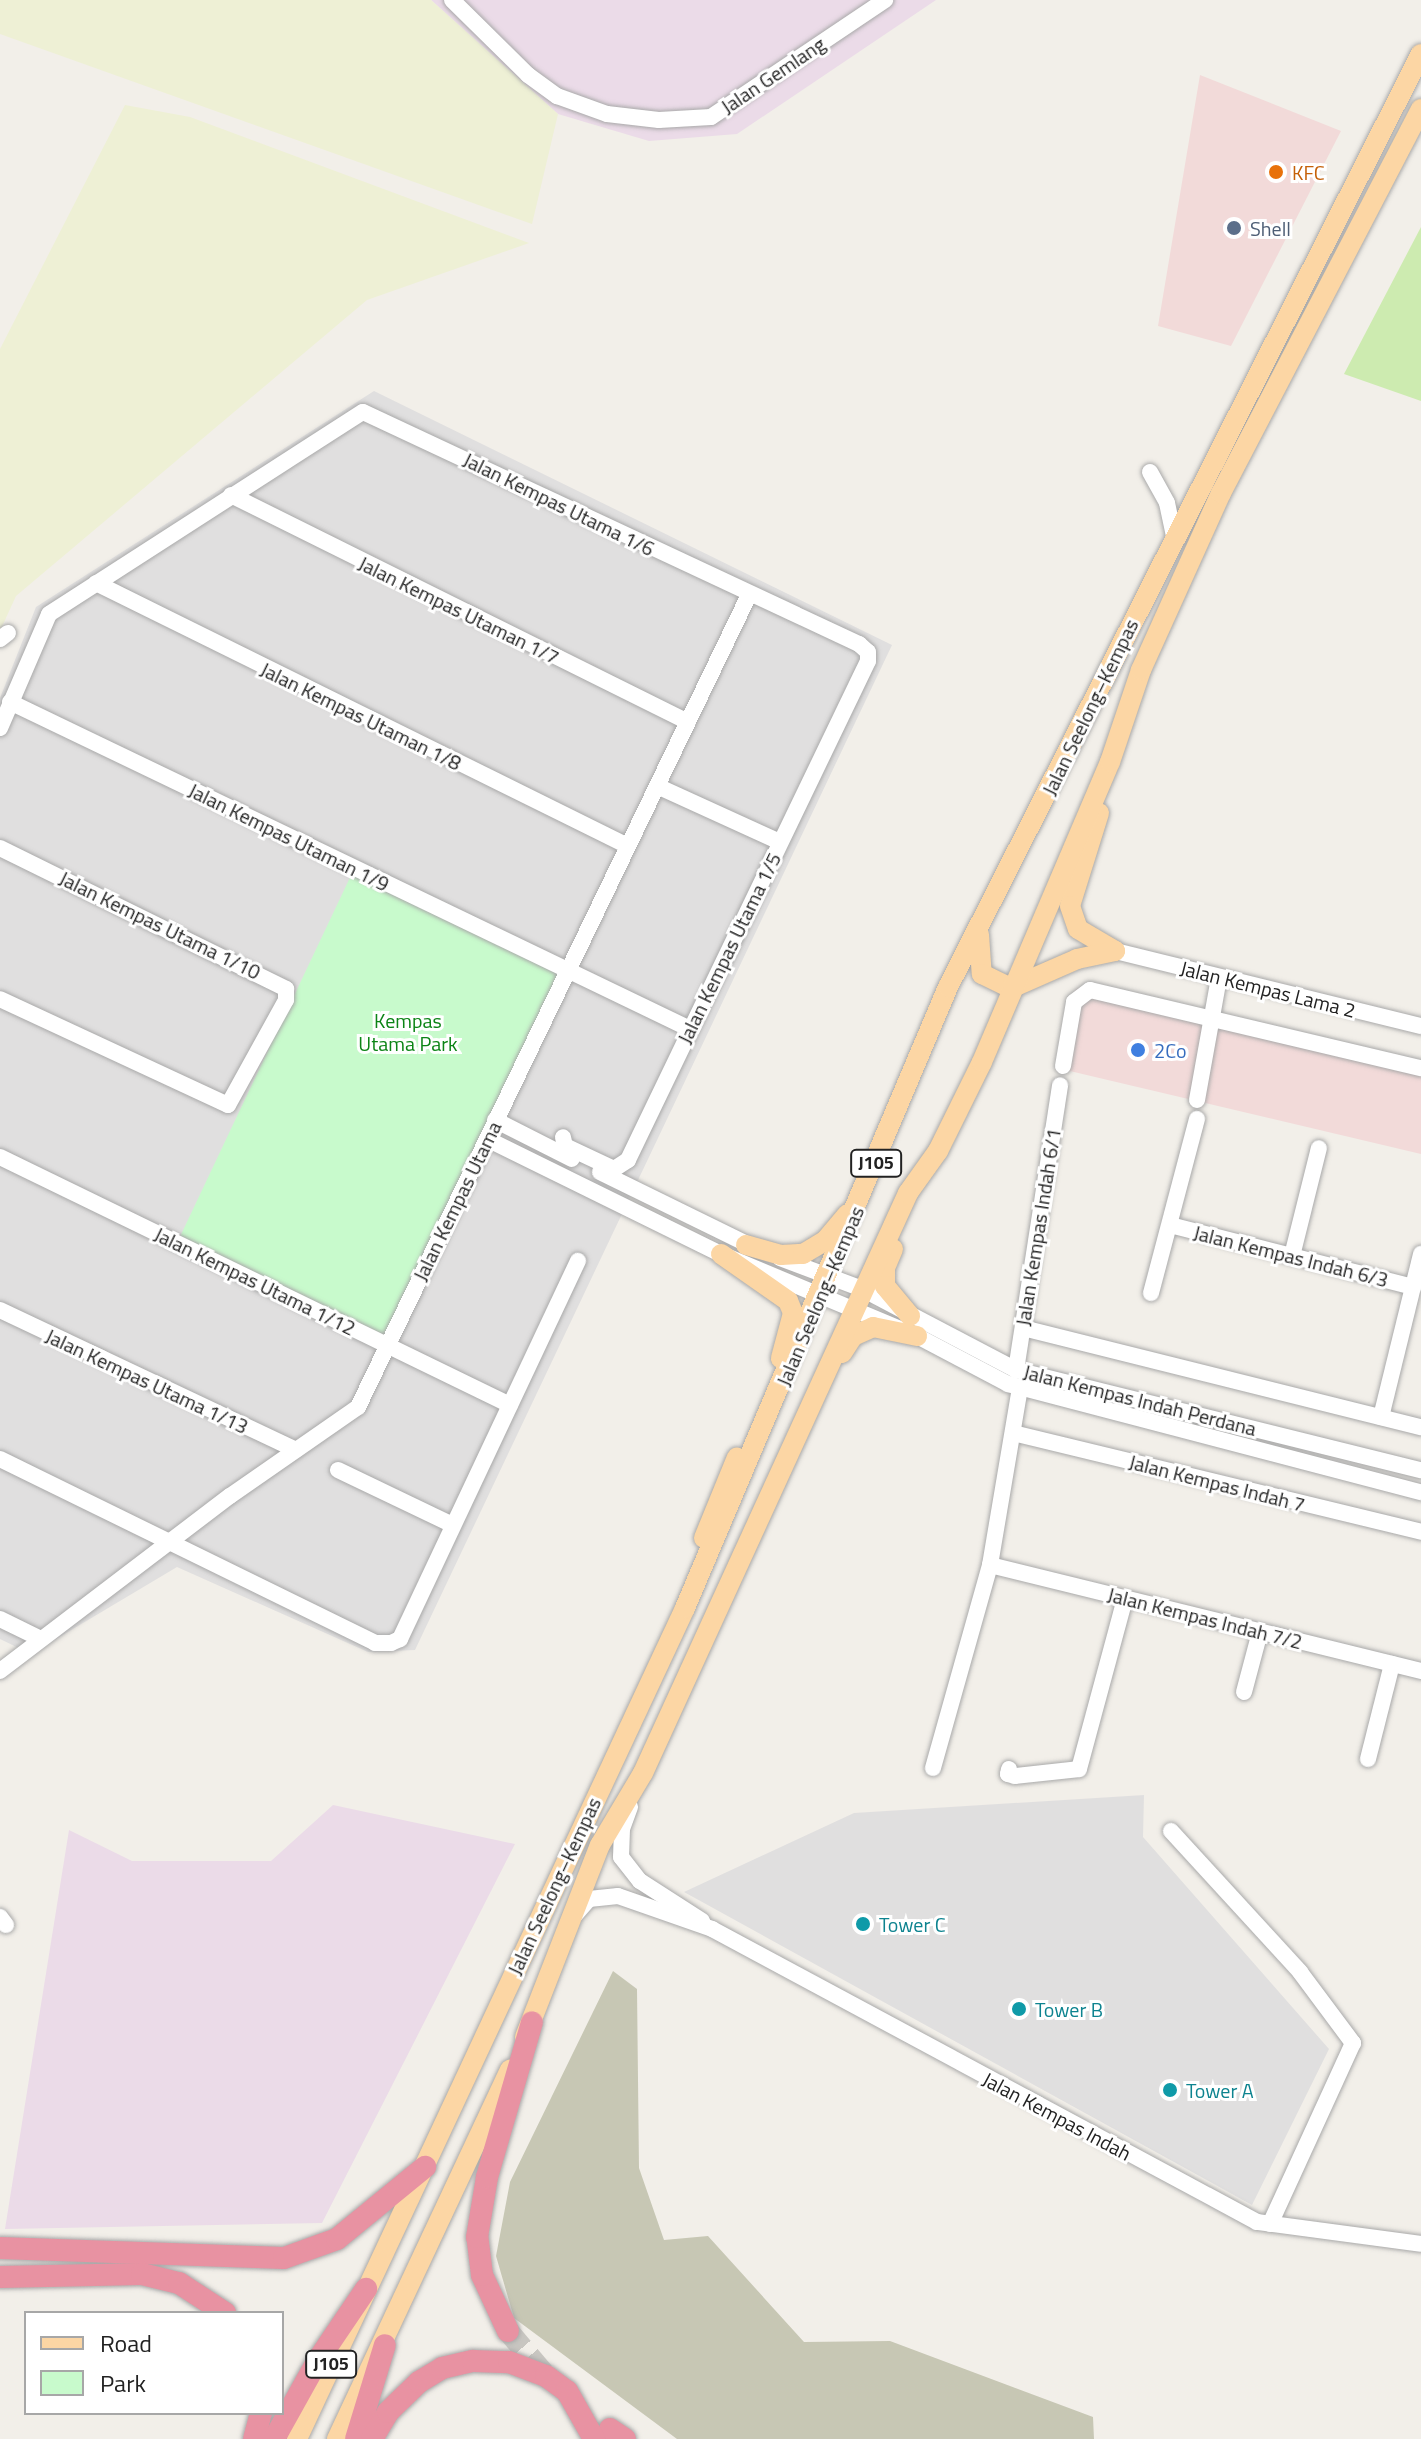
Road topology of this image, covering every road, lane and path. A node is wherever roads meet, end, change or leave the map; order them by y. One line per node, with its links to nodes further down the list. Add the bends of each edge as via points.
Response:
1 (452, 0): 2 (street, Jalan Gemlang, via 528,75 557,96 607,114 659,120 711,117)
2 (885, 0)
3 (1421, 54): 7 (main road, Jalan Seelong–Kempas / J105)
4 (1421, 109): 14 (main road, Jalan Seelong–Kempas / J105, via 1221,493 1141,670)
5 (1150, 472): 7 (street, via 1167,503)
6 (231, 495): 8 (street); 9 (street, Jalan Kempas Utama 1/6, via 356,414 370,412); 12 (street, Jalan Kempas Utaman 1/7)
7 (1174, 535): 19 (main road, Jalan Seelong–Kempas / J105)
8 (96, 583): 11 (street, via 49,614); 17 (street, Jalan Kempas Utaman 1/8)
9 (749, 595): 10 (street, Jalan Kempas Utama 1/6, via 859,644 868,652); 12 (street, Jalan Kempas Utama)
10 (868, 661): 16 (street, Jalan Kempas Utama 1/5)
11 (10, 702): 13 (street); 21 (street, Jalan Kempas Utaman 1/9)
12 (688, 722): 15 (street, Jalan Kempas Utama)
13 (0, 728)
14 (1110, 762): 20 (main road, via 1070,906 1078,929); 23 (main road, Jalan Seelong–Kempas / J105)
15 (657, 786): 16 (street); 17 (street, Jalan Kempas Utama)
16 (780, 842): 27 (street, Jalan Kempas Utama 1/5)
17 (628, 846): 21 (street, Jalan Kempas Utama)
18 (0, 848): 24 (street, Jalan Kempas Utama 1/10, via 286,989 286,1000 228,1105)
19 (980, 927): 23 (main road, via 976,946 982,974); 39 (main road, Jalan Seelong–Kempas / J105, via 948,987)
20 (1115, 951): 22 (street, Jalan Kempas Lama 2); 23 (main road, via 1077,959)
21 (568, 971): 27 (street, Jalan Kempas Utaman 1/9); 33 (street, Jalan Kempas Utama)
22 (1219, 978): 25 (street); 26 (street, Jalan Kempas Lama 2)
23 (1011, 988): 37 (main road, Jalan Seelong–Kempas / J105)
24 (0, 999)
25 (1212, 1020): 28 (street, via 1090,990 1074,1002); 29 (street); 31 (street)
26 (1421, 1026)
27 (690, 1029): 34 (street, Jalan Kempas Utama 1/5, via 623,1167 614,1169 565,1146)
28 (1063, 1066)
29 (1421, 1068)
30 (1060, 1085): 52 (street, Jalan Kempas Indah 6/1)
31 (1197, 1100)
32 (1197, 1119): 40 (street)
33 (495, 1120): 35 (street, Jalan Kempas Utama); 41 (street)
34 (563, 1137)
35 (487, 1139): 42 (street); 54 (street, Jalan Kempas Utama)
36 (1319, 1148): 44 (street)
37 (938, 1151): 49 (main road, Jalan Seelong–Kempas / J105, via 908,1193); 51 (main road, via 885,1268 889,1294)
38 (0, 1157): 54 (street, Jalan Kempas Utama 1/12)
39 (866, 1188): 41 (main road, via 817,1247 781,1255); 46 (main road, Jalan Seelong–Kempas / J105)
40 (1170, 1225): 44 (street, Jalan Kempas Indah 6/3); 48 (street)
41 (746, 1245): 46 (street)
42 (721, 1254): 46 (street); 72 (main road, via 779,1291 793,1313 768,1389 713,1506)
43 (1421, 1254): 47 (street)
44 (1292, 1256): 47 (street, Jalan Kempas Indah 6/3)
45 (578, 1261): 57 (street)
46 (825, 1285): 49 (street); 72 (main road, Jalan Seelong–Kempas / J105)
47 (1413, 1287): 58 (street)
48 (1151, 1293)
49 (858, 1298): 51 (street, Jalan Kempas Indah Perdana); 53 (street, Jalan Kempas Indah Perdana); 61 (main road, Jalan Seelong–Kempas / J105)
50 (0, 1310): 62 (street, Jalan Kempas Utama 1/13)
51 (910, 1316): 55 (street, Jalan Kempas Indah Perdana)
52 (1023, 1328): 55 (street, Jalan Kempas Indah 6/1); 58 (street)
53 (917, 1336): 56 (street, Jalan Kempas Indah Perdana); 61 (main road, via 873,1327 853,1336)
54 (387, 1347): 57 (street, Jalan Kempas Utama 1/12); 62 (street, Jalan Kempas Utama, via 358,1407)
55 (1016, 1370): 65 (street, Jalan Kempas Indah Perdana)
56 (1020, 1388): 60 (street); 66 (street, Jalan Kempas Indah Perdana)
57 (510, 1405): 67 (street)
58 (1381, 1417): 59 (street)
59 (1421, 1427)
60 (1013, 1433): 68 (street, Jalan Kempas Indah 7); 70 (street)
61 (792, 1449): 83 (main road, Jalan Seelong–Kempas / J105)
62 (296, 1450): 69 (street, Jalan Kempas Utama)
63 (0, 1459): 69 (street)
64 (338, 1470): 67 (street)
65 (1421, 1470)
66 (1421, 1492)
67 (453, 1525): 69 (street, via 400,1639 391,1643 375,1643)
68 (1421, 1532)
69 (171, 1542): 75 (street, Jalan Kempas Utama)
70 (990, 1565): 71 (street, Jalan Kempas Indah 7/2); 81 (street)
71 (1125, 1599): 74 (street, Jalan Kempas Indah 7/2); 82 (street, via 1079,1769 1015,1776 1008,1774)
72 (685, 1608): 88 (main road, Jalan Seelong–Kempas / J105)
73 (0, 1619): 75 (street)
74 (1260, 1632): 76 (street, Jalan Kempas Indah 7/2); 79 (street)
75 (39, 1638): 77 (street, Jalan Kempas Utama)
76 (1392, 1664): 78 (street, Jalan Kempas Indah 7/2); 80 (street)
77 (0, 1671)
78 (1421, 1671)
79 (1244, 1692)
80 (1368, 1759)
81 (933, 1768)
82 (1009, 1769)
83 (643, 1773): 85 (main road, Jalan Seelong–Kempas / J105, via 600,1845); 86 (street, via 622,1829 621,1857 640,1881)
84 (1171, 1831): 89 (street, via 1300,1972 1353,2043)
85 (565, 1929): 86 (street, via 584,1903 607,1896 648,1904); 87 (main road, Jalan Seelong–Kempas / J105)
86 (712, 1929): 89 (street, Jalan Kempas Indah, via 1092,2135)
87 (532, 2022): 95 (highway, via 487,2177 477,2237 482,2275); 96 (main road, Jalan Seelong–Kempas / J105)
88 (425, 2167): 91 (highway, via 337,2239 284,2258); 93 (main road, Jalan Seelong–Kempas / J105)
89 (1270, 2224): 90 (street, Jalan Kempas Indah)
90 (1421, 2244)
91 (0, 2248)
92 (0, 2277): 94 (highway, via 142,2274 179,2283)
93 (366, 2289): 100 (highway); 101 (main road, J105)
94 (222, 2311)
95 (508, 2331)
96 (385, 2345): 102 (main road, J105); 103 (highway)
97 (260, 2415): 99 (highway)
98 (610, 2436): 104 (highway, via 546,2376 509,2362 473,2361 442,2368 419,2382 388,2412)
99 (254, 2439)
100 (274, 2439)
101 (297, 2439)
102 (337, 2439)
103 (356, 2439)
104 (372, 2439)

